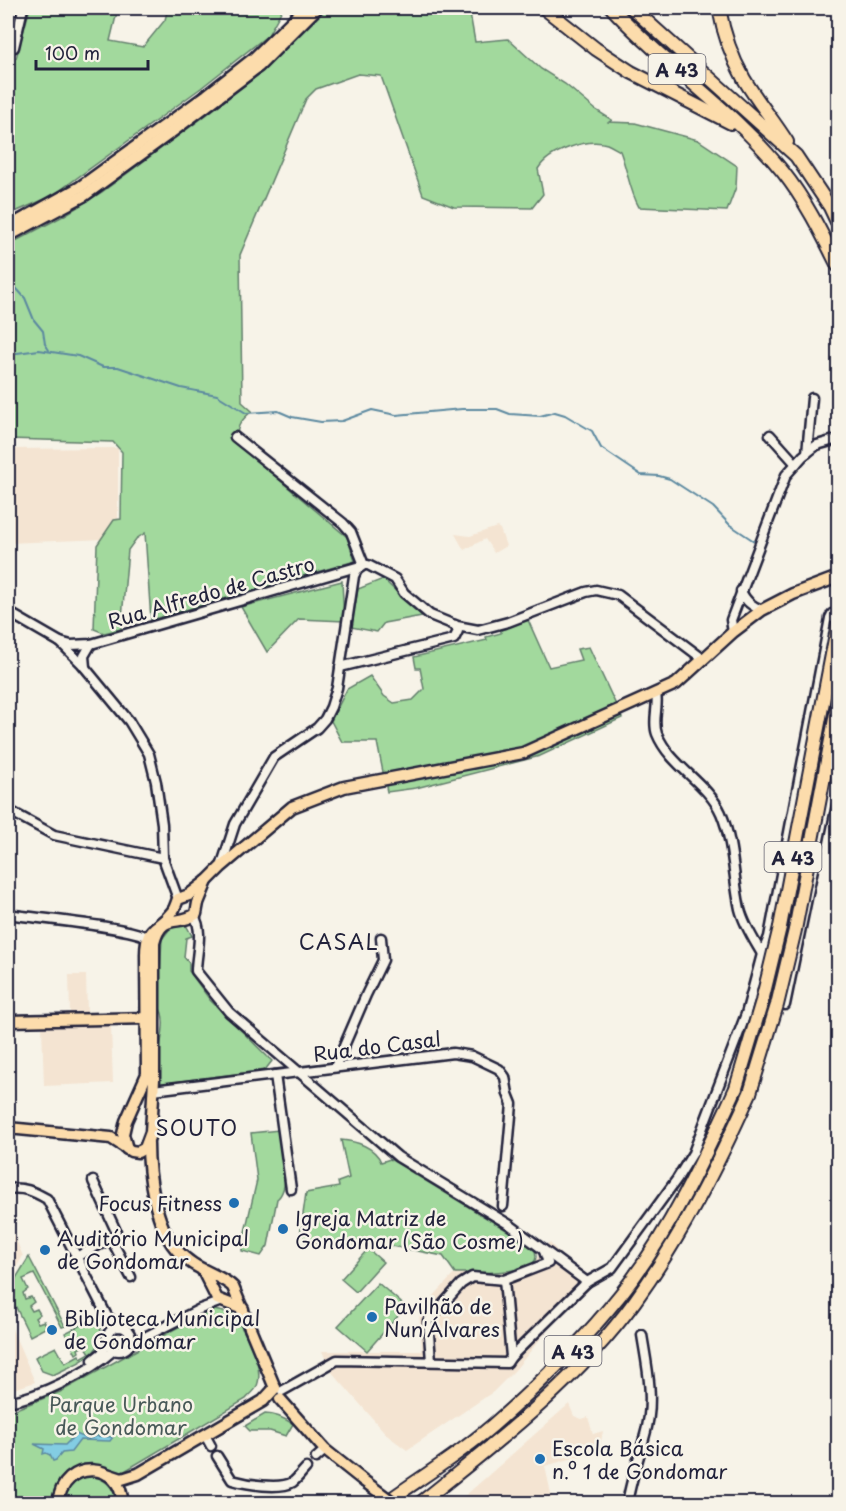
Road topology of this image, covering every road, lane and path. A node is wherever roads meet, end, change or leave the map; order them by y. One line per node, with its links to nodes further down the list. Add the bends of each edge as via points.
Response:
1 (23, 8): 8 (street, via 14,47)
2 (305, 8): 12 (main road, via 253,59 198,102 80,187)
3 (318, 8): 13 (main road, via 259,66 182,125 85,195)
4 (544, 8): 9 (highway, via 596,50 631,72)
5 (612, 8): 9 (highway, A 43)
6 (632, 8): 10 (highway, A 43)
7 (719, 8): 10 (highway, via 744,79)
8 (8, 47)
9 (744, 130): 14 (highway, A 43, via 783,172 816,220)
10 (796, 156): 11 (highway, A 43)
11 (838, 224)
12 (8, 226)
13 (8, 236)
14 (838, 266)
15 (812, 398): 19 (street)
16 (770, 435): 20 (street)
17 (235, 437): 21 (street, via 343,523 351,532)
18 (838, 439): 19 (street, via 817,445)
19 (807, 453): 20 (street)
20 (796, 464): 25 (street, via 786,476)
21 (364, 565): 22 (street, Rua Alfredo de Castro); 24 (street, via 357,570); 30 (street, via 395,579 404,593 430,615)
22 (339, 573): 24 (street, Rua Alfredo de Castro, via 349,577); 33 (street, Rua Alfredo de Castro)
23 (838, 577): 26 (main road)
24 (353, 586): 36 (street)
25 (741, 591): 26 (street, via 752,606); 31 (street, via 731,620)
26 (762, 610): 31 (main road)
27 (8, 612): 32 (street)
28 (838, 617): 50 (street, via 832,614 830,618 769,937)
29 (838, 623): 101 (highway, A 43, bridge, via 780,927 762,1001 736,1088 704,1160 622,1293 574,1349 500,1420)
30 (455, 626): 34 (street, via 489,628 586,592 607,591 634,606); 36 (street, via 458,632 454,639)
31 (733, 632): 34 (main road)
32 (60, 642): 33 (street, Rua Alfredo de Castro); 35 (street)
33 (91, 644): 35 (street, Rua Alfredo de Castro, via 84,656)
34 (703, 659): 37 (main road, via 676,684)
35 (85, 667): 41 (street, via 129,721 149,754 162,824)
36 (340, 667): 42 (street, via 337,688 325,718 274,758 235,824)
37 (656, 693): 42 (main road, via 523,753 344,787 292,807); 50 (street, via 654,725 658,736 720,812 732,854 740,911)
38 (838, 703): 103 (highway, A 43, bridge, via 777,1005 750,1094 717,1167 685,1226 634,1302 585,1360 510,1431)
39 (838, 748): 51 (street)
40 (8, 810): 41 (street, via 54,835)
41 (163, 858): 44 (street)
42 (220, 867): 43 (main road)
43 (207, 881): 44 (main road); 45 (main road)
44 (181, 900): 45 (main road, via 193,896); 47 (main road, via 178,915); 49 (main road, via 159,923)
45 (198, 903): 47 (main road, via 198,911)
46 (8, 914): 49 (street, via 124,931)
47 (189, 918): 49 (main road, via 173,919); 56 (street, via 197,921 199,935 196,971 229,1012)
48 (381, 938): 55 (street, via 383,960)
49 (151, 940): 53 (main road, via 146,944)
50 (762, 954): 51 (street); 52 (street)
51 (795, 962): 52 (street, via 785,1005)
52 (751, 998): 74 (street, via 693,1153 612,1268)
53 (151, 1018): 54 (main road); 58 (main road); 61 (main road, via 147,1074 123,1134)
54 (8, 1021)
55 (335, 1066): 56 (street, Rua do Casal); 66 (street, Rua do Casal, via 453,1053 472,1056 499,1069 512,1104)
56 (301, 1073): 57 (street, Rua do Casal); 68 (street, via 398,1157 510,1225)
57 (276, 1075): 58 (street, Rua do Casal); 65 (street)
58 (153, 1090): 60 (main road)
59 (8, 1128): 61 (main road, via 111,1138)
60 (148, 1143): 61 (main road, via 141,1151); 62 (main road)
61 (129, 1150): 62 (main road, via 142,1162)
62 (150, 1178): 70 (main road, via 170,1241)
63 (93, 1181): 67 (street, via 116,1231)
64 (8, 1189): 69 (street, via 21,1187 46,1199)
65 (291, 1189)
66 (503, 1206)
67 (111, 1239): 69 (street); 71 (street)
68 (544, 1251): 72 (street, via 548,1263); 74 (street)
69 (76, 1257): 78 (street)
70 (203, 1271): 73 (main road); 76 (main road)
71 (131, 1277)
72 (504, 1280): 86 (street); 87 (street, via 472,1277 461,1284 428,1321)
73 (224, 1282): 75 (main road); 76 (main road, via 219,1283)
74 (587, 1282): 86 (street)
75 (234, 1290): 76 (main road, via 231,1299); 77 (main road)
76 (219, 1297): 77 (main road); 81 (street)
77 (243, 1309): 89 (main road)
78 (107, 1316): 79 (street); 80 (street)
79 (123, 1329): 80 (street); 81 (street); 84 (street, via 131,1337)
80 (108, 1333): 83 (street)
81 (150, 1334): 84 (street)
82 (642, 1335): 104 (street, via 651,1399 648,1426)
83 (107, 1342): 85 (street); 88 (street, via 98,1358)
84 (129, 1345): 85 (street, via 124,1350)
85 (114, 1350): 88 (street, via 94,1365)
86 (511, 1357): 87 (street, via 507,1363)
87 (431, 1361): 89 (street, via 338,1360)
88 (33, 1394): 90 (street)
89 (274, 1395): 91 (main road); 93 (main road)
90 (8, 1402)
91 (205, 1435): 92 (street); 98 (main road)
92 (211, 1446)
93 (325, 1450): 95 (street); 102 (main road, bridge)
94 (217, 1456): 96 (street, via 232,1480 239,1482 281,1486 292,1482)
95 (316, 1458)
96 (306, 1468)
97 (107, 1474): 98 (main road, via 122,1479); 99 (main road, via 120,1490); 100 (main road, via 88,1469 78,1472 63,1485)
98 (138, 1474): 99 (main road, via 126,1486)
99 (122, 1501)
100 (58, 1503)
101 (384, 1503)
102 (395, 1503)
103 (419, 1503)
104 (627, 1503)

